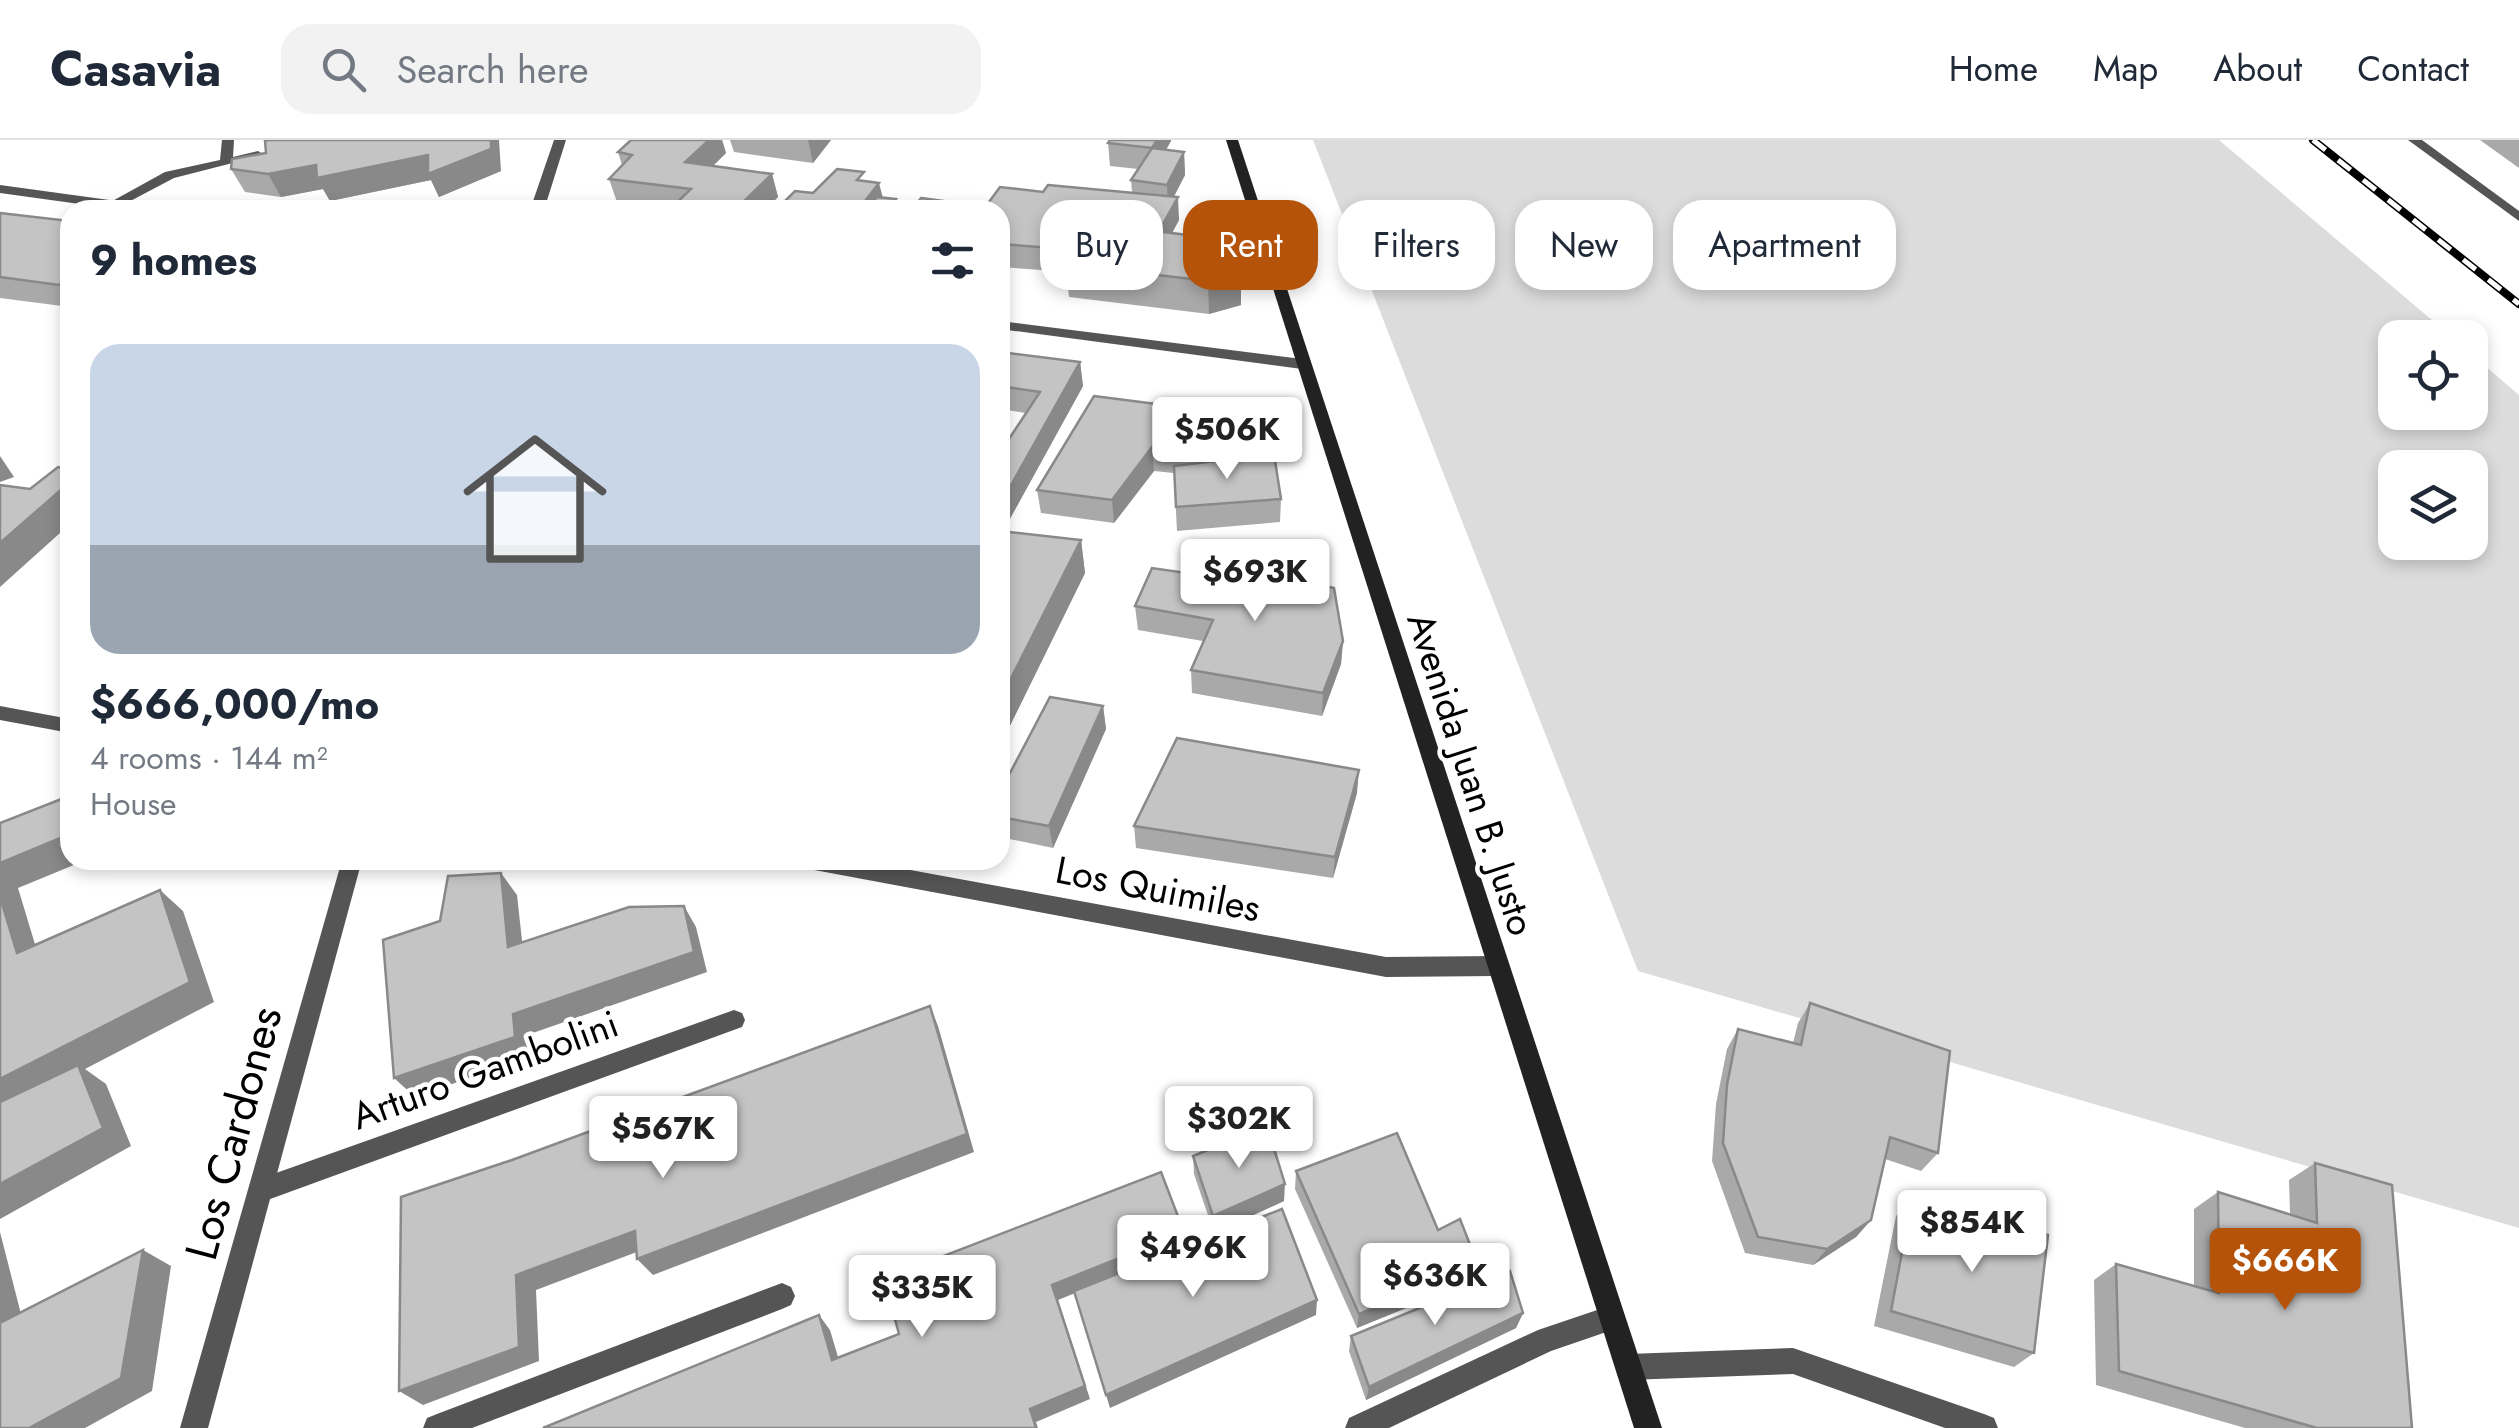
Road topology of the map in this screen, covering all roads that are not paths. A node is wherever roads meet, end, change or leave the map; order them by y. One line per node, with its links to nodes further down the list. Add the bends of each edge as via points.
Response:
1 (228, 140): 6 (street)
2 (560, 140): 10 (street)
3 (1232, 140): 13 (street, Avenida Juan B. Justo)
4 (2414, 140): 11 (street)
5 (283, 151): 6 (street)
6 (226, 162): 9 (street, via 170,175)
7 (0, 189): 8 (street)
8 (84, 200)
9 (122, 200)
10 (540, 200)
11 (2519, 218)
12 (1010, 326): 13 (street)
13 (1302, 364): 18 (street, Avenida Juan B. Justo)
14 (0, 714): 15 (street)
15 (60, 724)
16 (349, 870): 20 (street, Los Cardones)
17 (862, 870): 18 (street, Los Quimiles, via 1386,967)
18 (1496, 966): 22 (street, Avenida Juan B. Justo)
19 (734, 1020): 20 (street, Arturo Gambolini)
20 (262, 1190): 24 (street, Los Cardones)
21 (782, 1296): 25 (street)
22 (1612, 1318): 23 (street, Avenida Juan B. Justo); 26 (street, via 1547,1339)
23 (1628, 1367): 27 (street, Avenida Juan B. Justo); 28 (street, via 1793,1360)
24 (194, 1428)
25 (437, 1428)
26 (1359, 1428)
27 (1648, 1428)
28 (1984, 1428)

